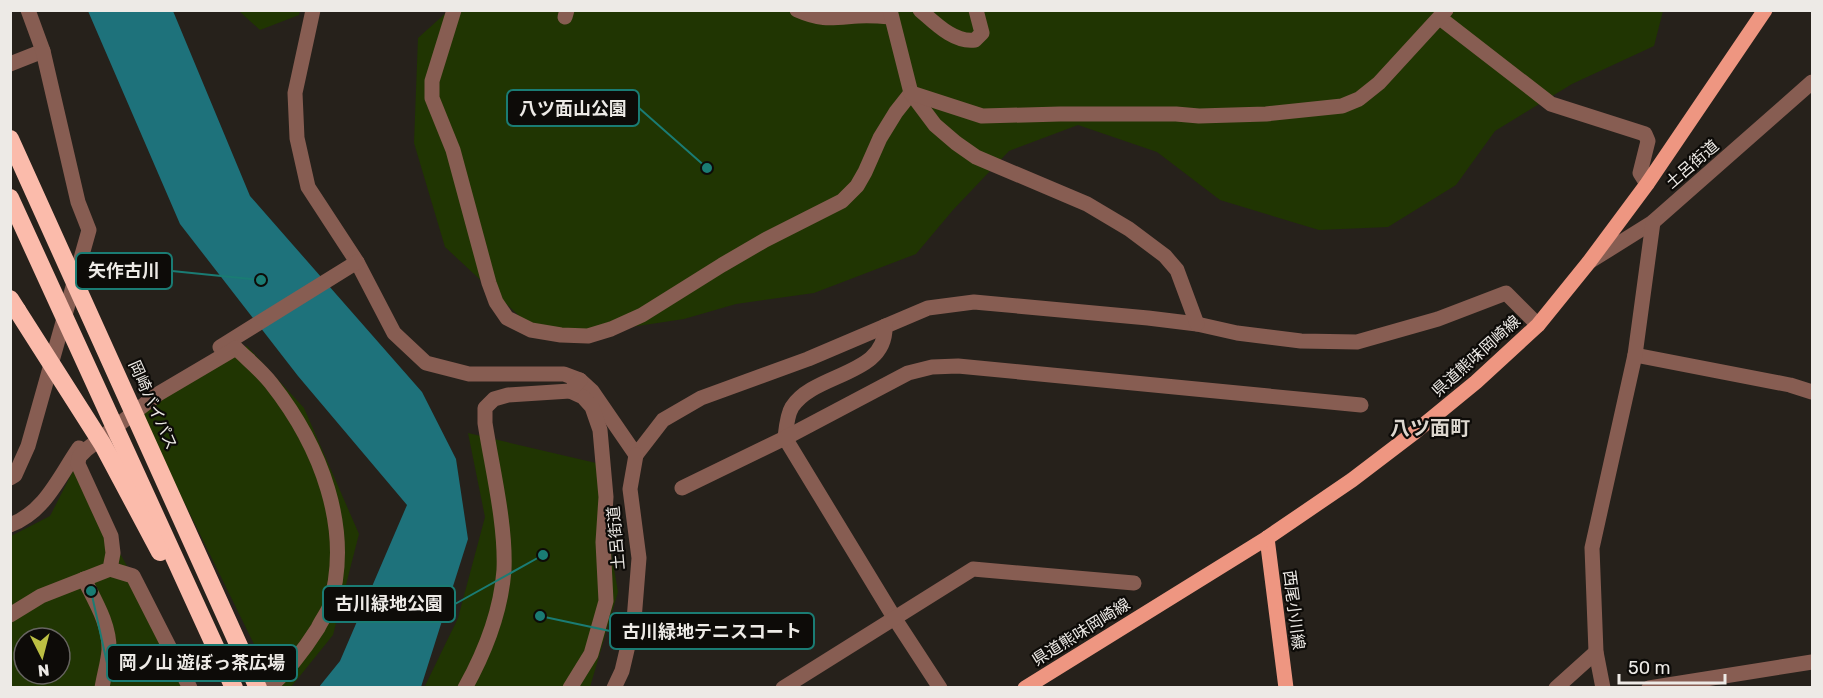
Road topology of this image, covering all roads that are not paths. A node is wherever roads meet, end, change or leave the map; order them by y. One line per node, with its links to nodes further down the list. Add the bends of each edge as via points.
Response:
1 (28, 10): 10 (street)
2 (313, 10): 18 (street, via 296,93 297,138 308,187)
3 (454, 10): 13 (street, via 432,81 432,98 453,150 496,302 507,318 531,330 588,336 611,329 642,315 765,240 842,201 857,186 880,138)
4 (797, 10): 8 (street, via 838,19)
5 (920, 10): 6 (street, via 947,32 969,41 982,33)
6 (976, 10)
7 (1765, 10): 15 (main road, 県道熊味岡崎線)
8 (890, 14): 13 (street)
9 (1443, 14): 13 (street, via 1379,83 1359,99 1342,106 1199,116 982,116); 15 (street, via 1551,104 1645,134 1648,141 1640,173)
10 (43, 51): 11 (street); 32 (street, via 88,230 27,446 15,475)
11 (10, 64)
12 (1812, 82): 17 (street, 土呂街道)
13 (911, 93): 21 (street, via 935,125 976,157 1087,204 1165,256 1177,270)
14 (10, 139): 47 (highway, 岡崎バイパス, bridge)
15 (1647, 184): 19 (main road, 県道熊味岡崎線)
16 (10, 198): 44 (highway, bridge)
17 (1653, 222): 19 (street, 土呂街道); 24 (street)
18 (357, 262): 25 (street, via 394,333 426,363 469,374 564,374); 34 (street, via 159,384 82,444 46,500)
19 (1589, 262): 22 (main road, 県道熊味岡崎線)
20 (14, 304): 44 (highway, bridge, via 103,445 220,677)
21 (1197, 324): 22 (street, via 1301,341 1357,342 1438,319 1506,293); 23 (street, via 974,302 928,308)
22 (1538, 324): 35 (main road, 県道熊味岡崎線, via 1415,432)
23 (885, 326): 28 (street, via 701,398); 30 (street, via 882,344 870,359 814,387 792,407)
24 (1635, 355): 26 (street); 41 (street, via 1592,548)
25 (575, 386): 29 (street, via 592,392); 49 (street, via 508,395 494,399 485,408 504,568 493,626); 50 (street, via 592,407 600,430 606,498 606,601 591,654)
26 (1812, 392)
27 (1361, 405): 30 (street, via 958,366 932,367 908,374)
28 (663, 420): 29 (street, via 633,433); 31 (street)
29 (617, 427): 31 (street)
30 (785, 438): 33 (street); 40 (street)
31 (636, 455): 51 (street, 土呂街道, via 630,489 639,558 634,620 622,671)
32 (10, 478)
33 (682, 488)
34 (10, 525)
35 (1267, 537): 54 (main road, 県道熊味岡崎線); 55 (main road, 西尾小川線)
36 (110, 569): 37 (street); 46 (street, via 134,576); 48 (street, via 111,536 78,464 79,457 158,394 236,348 270,381 295,417 318,462 334,512 338,559 328,609 304,651)
37 (84, 579): 39 (street, via 41,596); 45 (street, via 107,633 109,649)
38 (1134, 584): 40 (street, via 973,569)
39 (10, 615)
40 (895, 620): 52 (street); 53 (street)
41 (1596, 652): 56 (street); 57 (street)
42 (1812, 662): 43 (street)
43 (1693, 684): 58 (street)
44 (232, 685)
45 (102, 687)
46 (190, 687)
47 (258, 687)
48 (269, 687)
49 (465, 687)
50 (570, 687)
51 (614, 687)
52 (783, 687)
53 (940, 687)
54 (1025, 687)
55 (1286, 687)
56 (1556, 687)
57 (1603, 687)
58 (1649, 687)

